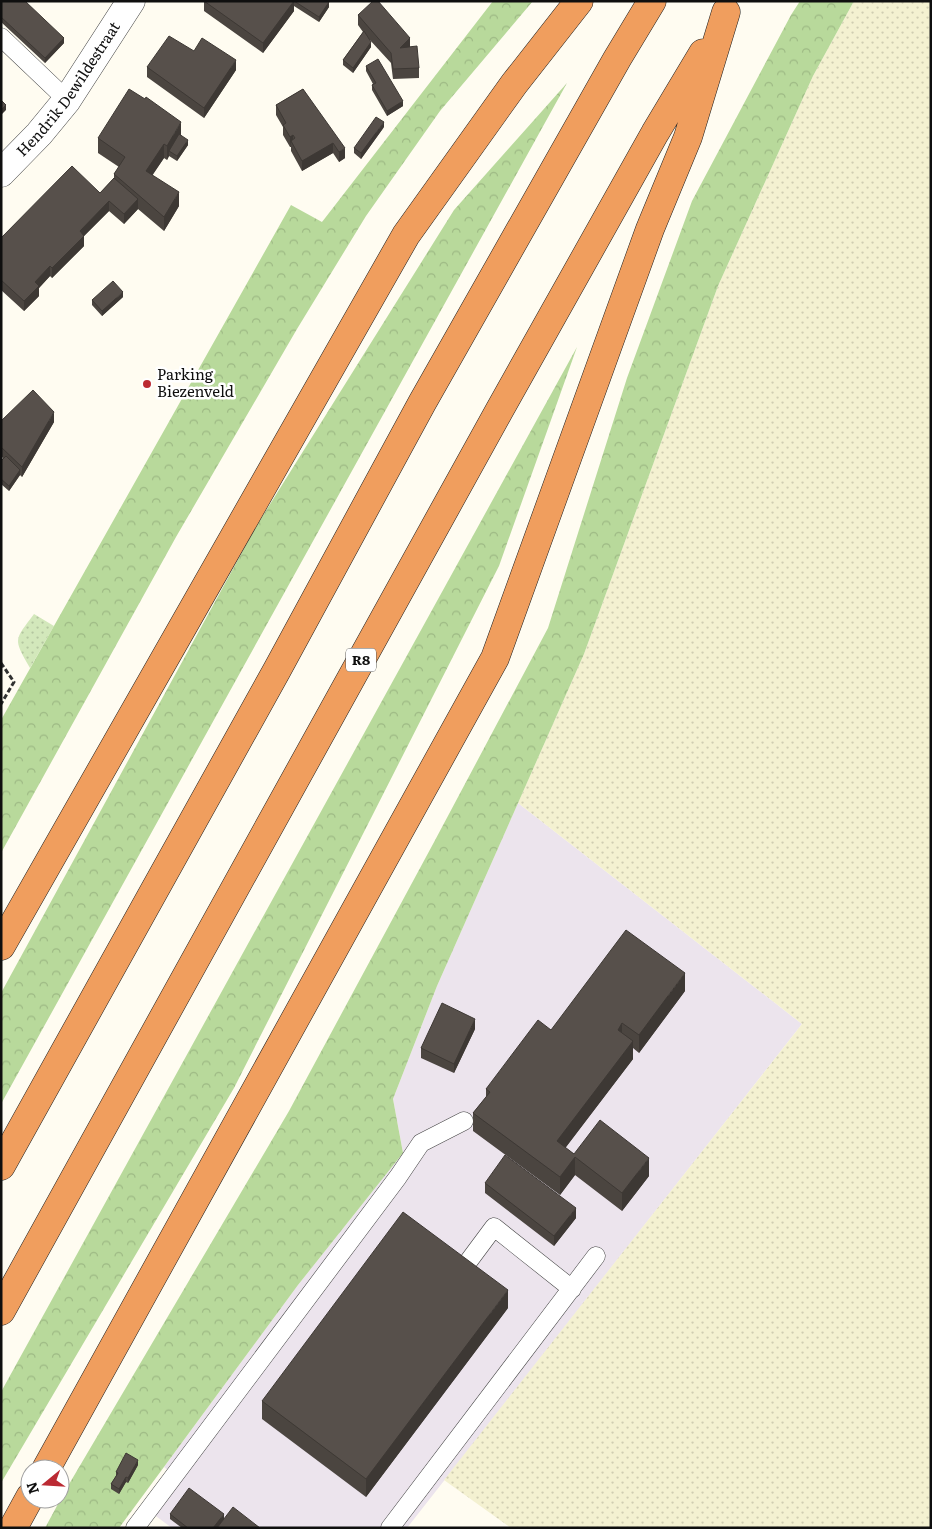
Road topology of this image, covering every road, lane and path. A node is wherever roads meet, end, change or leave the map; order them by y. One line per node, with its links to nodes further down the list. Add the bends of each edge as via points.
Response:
1 (131, 1): 6 (street, Hendrik Dewildestraat)
2 (579, 1): 10 (highway, via 514,84 406,235)
3 (652, 1): 12 (highway, via 422,403)
4 (730, 7): 16 (highway, R8, via 655,133 499,411); 17 (highway, via 688,137 650,228 495,658)
5 (1, 37): 6 (lane)
6 (67, 100): 7 (street, Hendrik Dewildestraat)
7 (1, 173)
8 (1, 663): 9 (path, via 14,682)
9 (1, 704)
10 (1, 946)
11 (464, 1121): 20 (lane, via 421,1143)
12 (1, 1166)
13 (596, 1256): 15 (lane)
14 (465, 1266): 15 (lane, via 494,1227)
15 (572, 1289): 21 (lane)
16 (1, 1311)
17 (52, 1459)
18 (23, 1509): 19 (highway)
19 (13, 1528)
20 (135, 1528)
21 (390, 1528)

